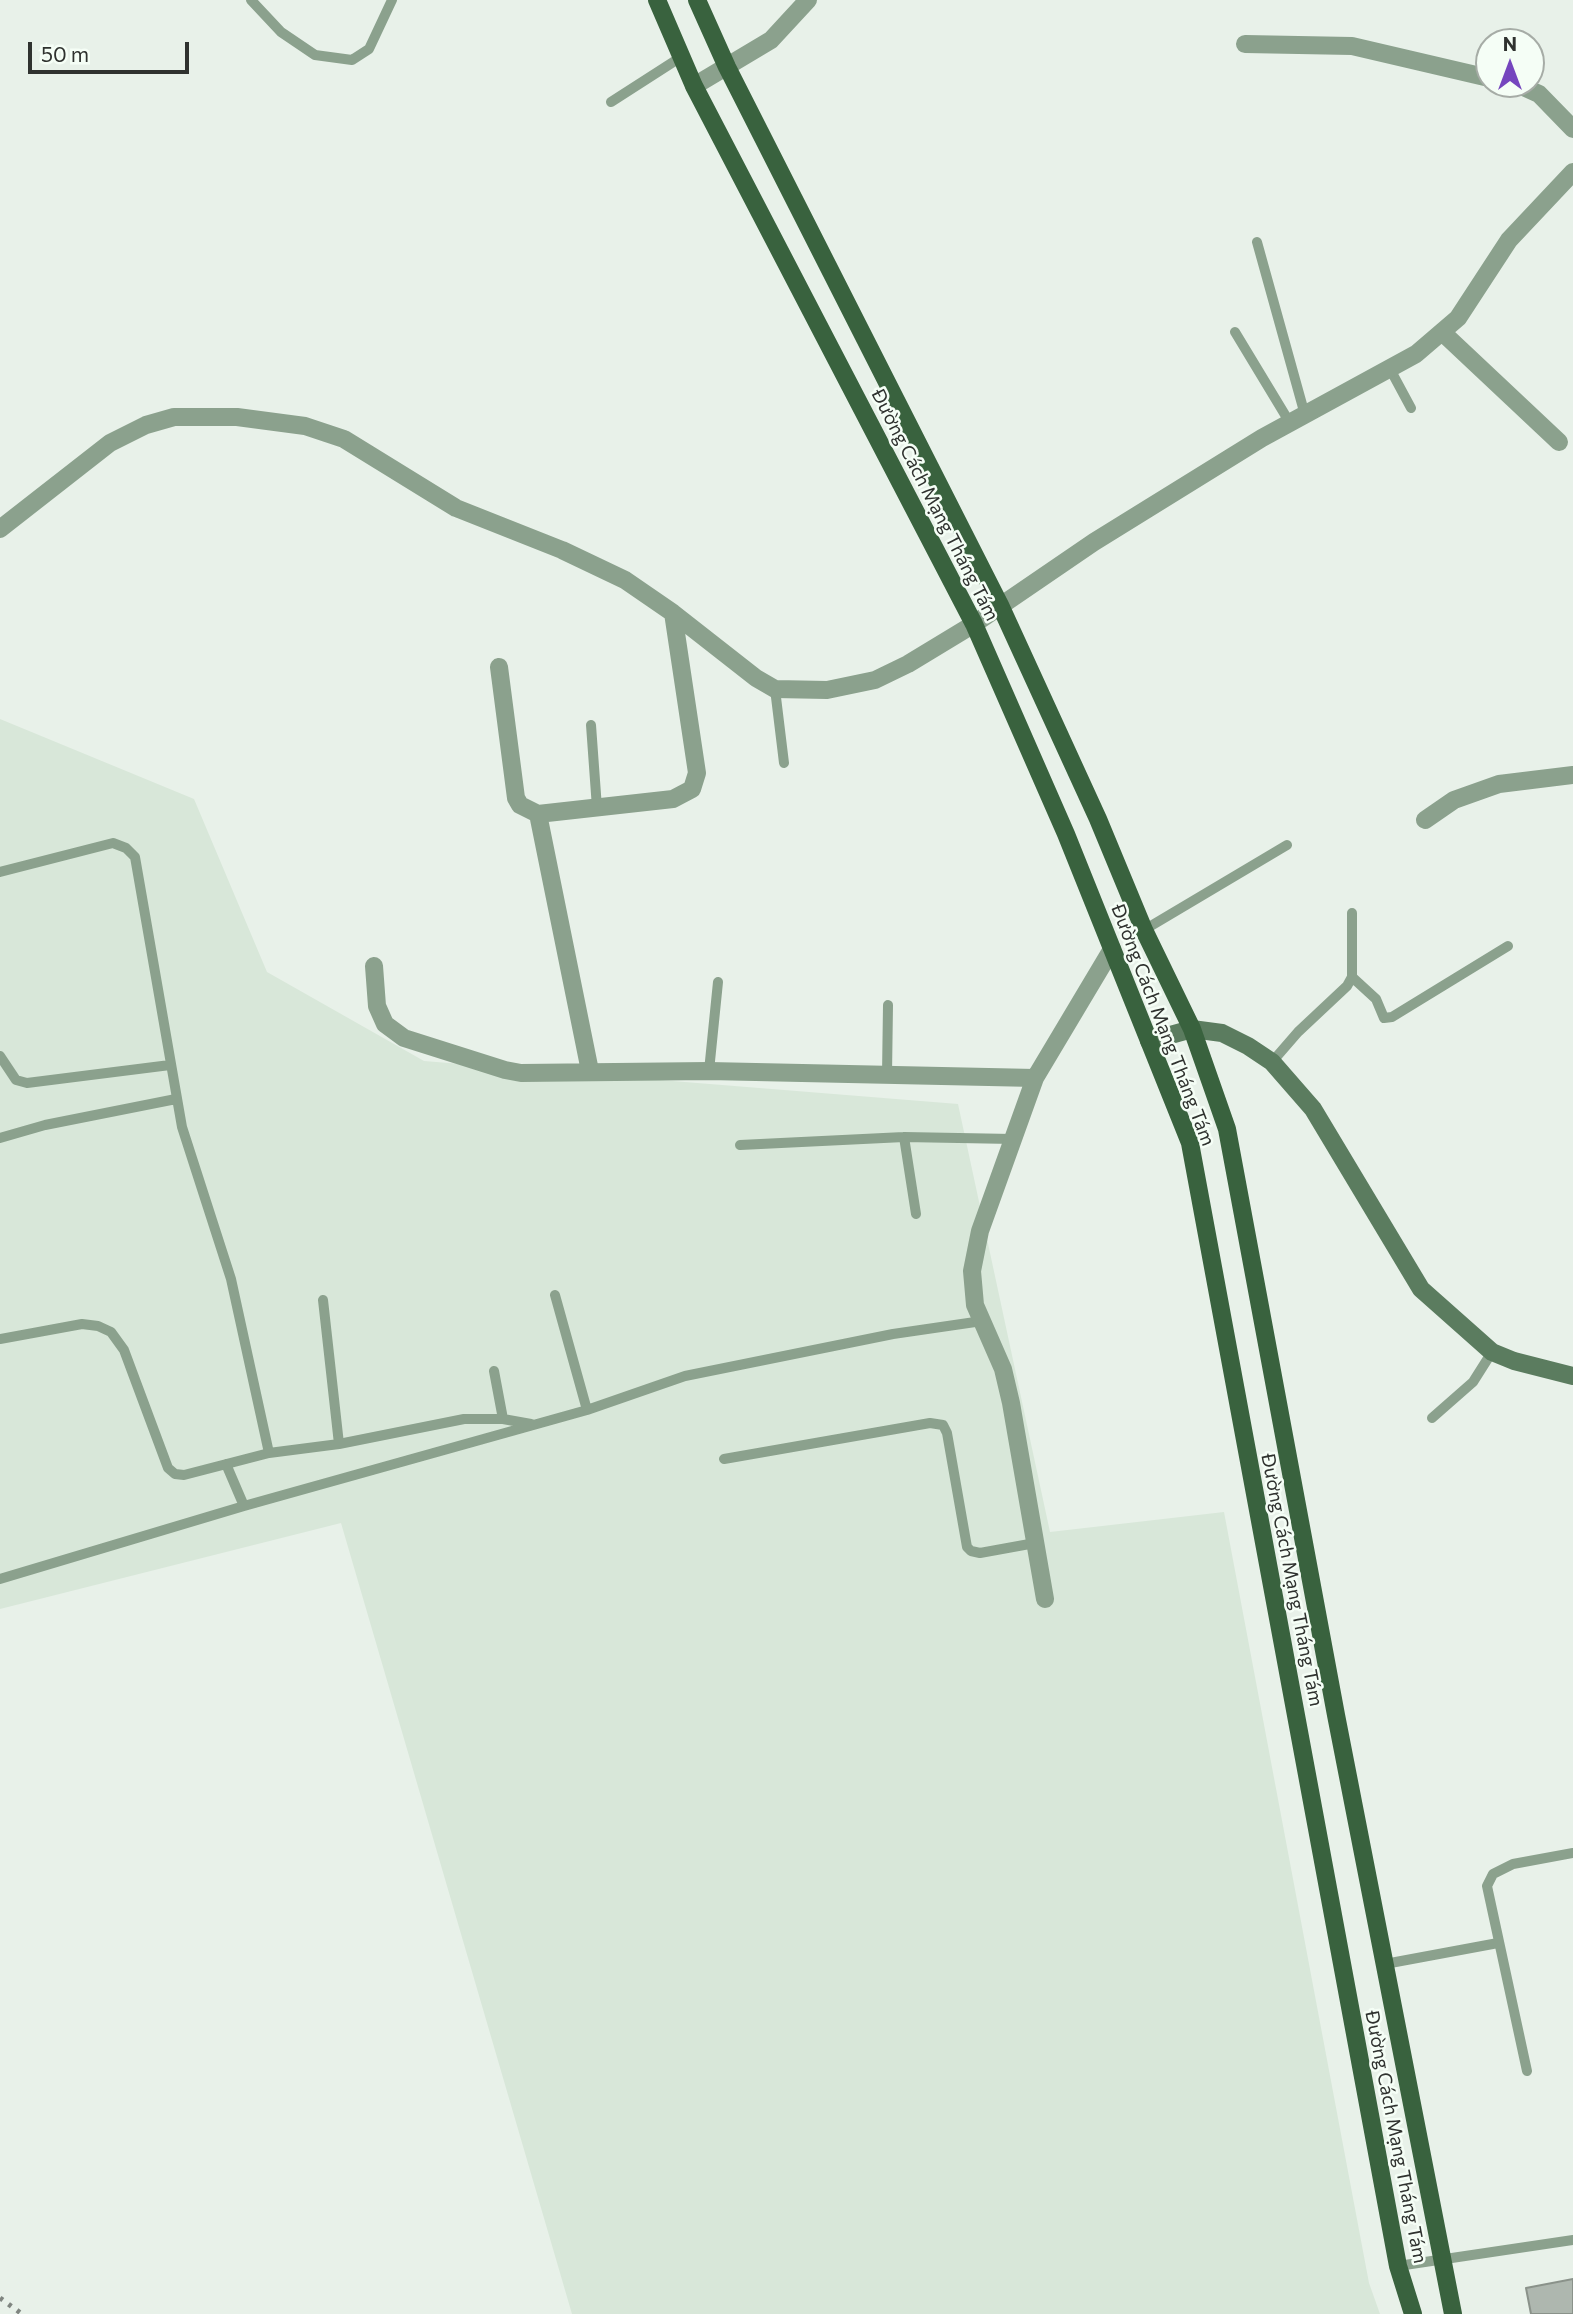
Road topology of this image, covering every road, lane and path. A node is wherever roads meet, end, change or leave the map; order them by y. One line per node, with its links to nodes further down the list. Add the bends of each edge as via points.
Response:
1 (251, 0): 2 (lane, via 281,32 315,55 352,61 369,49)
2 (392, 0)
3 (657, 0): 7 (main road, Đường Cách Mạng Tháng Tám)
4 (698, 0): 8 (main road, Đường Cách Mạng Tháng Tám)
5 (808, 0): 8 (street, via 771,40)
6 (1245, 44): 9 (street, via 1352,46)
7 (681, 57): 10 (main road, Đường Cách Mạng Tháng Tám); 12 (lane)
8 (727, 67): 10 (street); 23 (main road, Đường Cách Mạng Tháng Tám)
9 (1475, 75)
10 (694, 86): 25 (main road, Đường Cách Mạng Tháng Tám)
11 (1543, 98): 13 (street)
12 (611, 102)
13 (1573, 129)
14 (1573, 172): 17 (street, via 1509,240 1458,318)
15 (1257, 242): 20 (lane)
16 (1235, 332): 20 (lane)
17 (1442, 332): 18 (street); 21 (street)
18 (1390, 369): 19 (lane); 20 (street)
19 (1411, 408)
20 (1297, 419): 23 (street, via 1094,542)
21 (1559, 442)
22 (0, 529): 24 (street, via 110,443 146,425 174,417 237,417 305,426 344,439 456,508 625,580)
23 (1000, 605): 25 (street); 37 (main road, Đường Cách Mạng Tháng Tám)
24 (673, 613): 27 (street); 31 (street, via 696,773 692,789 673,799)
25 (974, 624): 27 (street, via 875,680 827,690); 39 (main road, Đường Cách Mạng Tháng Tám)
26 (499, 667): 32 (street, via 516,798)
27 (775, 689): 29 (lane)
28 (591, 725): 31 (lane)
29 (784, 763)
30 (1573, 775): 33 (street, via 1499,784 1454,800)
31 (597, 808): 32 (street)
32 (538, 814): 49 (street)
33 (1425, 820)
34 (1287, 845): 37 (lane)
35 (0, 872): 48 (lane, via 113,843 135,857)
36 (1352, 913): 41 (lane)
37 (1144, 930): 44 (main road, Đường Cách Mạng Tháng Tám)
38 (1508, 946): 41 (lane, via 1392,1017 1384,1018 1376,999)
39 (1112, 949): 45 (main road, Đường Cách Mạng Tháng Tám); 52 (street)
40 (374, 966): 49 (street, via 377,1006 385,1024 404,1038 521,1073)
41 (1352, 976): 47 (lane)
42 (718, 982): 50 (lane)
43 (888, 1005): 51 (lane)
44 (1192, 1029): 45 (main road); 47 (main road, via 1222,1033); 80 (main road, Đường Cách Mạng Tháng Tám, via 1227,1129)
45 (1149, 1041): 84 (main road, Đường Cách Mạng Tháng Tám, via 1190,1143)
46 (0, 1056): 48 (lane, via 16,1080 27,1083)
47 (1272, 1062): 63 (main road, via 1313,1109 1421,1289)
48 (170, 1065): 53 (lane)
49 (590, 1071): 50 (street)
50 (709, 1071): 51 (street)
51 (887, 1075): 52 (street)
52 (1035, 1078): 56 (street)
53 (176, 1099): 55 (lane); 71 (lane, via 230,1279)
54 (904, 1137): 56 (lane); 57 (lane); 58 (lane)
55 (0, 1138)
56 (1013, 1139): 61 (street, via 980,1231 972,1271 975,1306)
57 (740, 1145)
58 (916, 1214)
59 (555, 1295): 66 (lane)
60 (323, 1300): 70 (lane)
61 (982, 1321): 66 (lane, via 893,1334 685,1377); 75 (street, via 1003,1369)
62 (0, 1339): 73 (lane, via 82,1324 111,1332 124,1350 168,1468 184,1475)
63 (1492, 1352): 65 (main road); 67 (lane, via 1473,1382)
64 (494, 1371): 68 (lane)
65 (1573, 1376)
66 (587, 1410): 69 (lane)
67 (1432, 1418)
68 (503, 1419): 69 (lane); 70 (lane, via 464,1419)
69 (536, 1424): 74 (lane)
70 (339, 1444): 71 (lane)
71 (269, 1453): 73 (lane)
72 (724, 1459): 75 (lane, via 930,1423 943,1425 967,1547 980,1553)
73 (226, 1464): 74 (lane)
74 (244, 1506): 76 (lane)
75 (1035, 1543): 77 (street)
76 (0, 1579)
77 (1045, 1599)
78 (1573, 1853): 79 (lane, via 1513,1864 1493,1874 1487,1886)
79 (1498, 1943): 80 (lane); 81 (lane)
80 (1385, 1964): 83 (main road, Đường Cách Mạng Tháng Tám)
81 (1527, 2071)
82 (1573, 2240): 83 (lane)
83 (1442, 2259): 84 (lane); 86 (main road, Đường Cách Mạng Tháng Tám)
84 (1398, 2266): 85 (main road, Đường Cách Mạng Tháng Tám)
85 (1413, 2314)
86 (1453, 2314)

